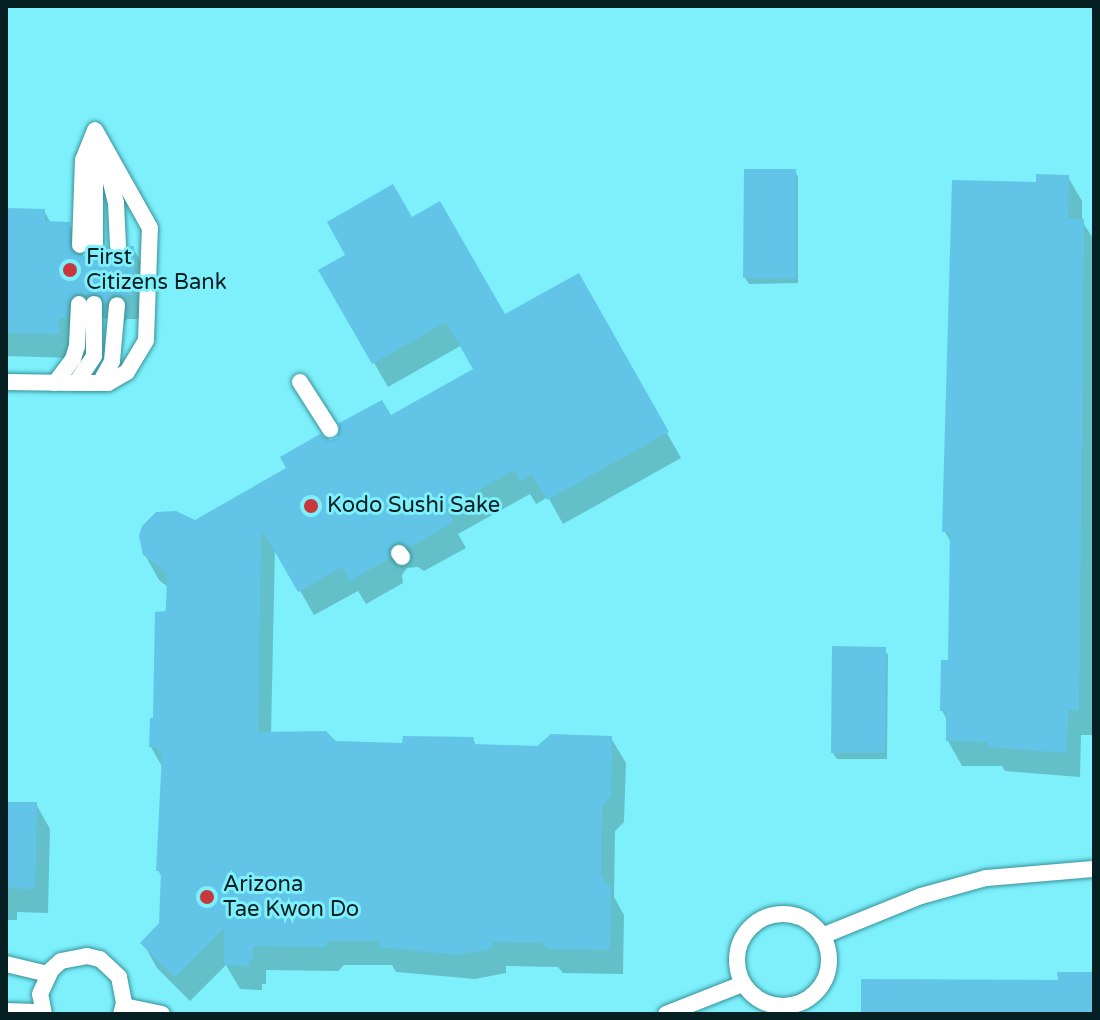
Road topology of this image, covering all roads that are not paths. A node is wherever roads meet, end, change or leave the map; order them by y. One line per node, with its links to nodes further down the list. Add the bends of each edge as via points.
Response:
1 (95, 130): 2 (lane); 3 (lane, via 111,176); 9 (lane, via 150,228 146,340 127,372)
2 (87, 245)
3 (118, 246)
4 (117, 305): 9 (lane, via 112,361)
5 (6, 382): 7 (lane)
6 (300, 382): 10 (lane)
7 (55, 383): 8 (lane); 8 (lane, via 73,359 86,304 94,356)
8 (76, 383): 9 (lane)
9 (100, 383)
10 (330, 429)
11 (1094, 869): 12 (lane, via 986,878 921,896)
12 (822, 936): 15 (lane, via 801,917 772,915 759,920 740,942 736,956); 15 (lane, via 829,964 826,978 807,1000 793,1006 764,1003)
13 (6, 964): 14 (lane)
14 (48, 974): 16 (lane, via 73,956 100,959 119,977); 18 (lane, via 40,994)
15 (742, 984): 20 (lane)
16 (123, 1010): 19 (lane)
17 (6, 1011): 18 (lane)
18 (44, 1013)
19 (162, 1014)
20 (666, 1014)

